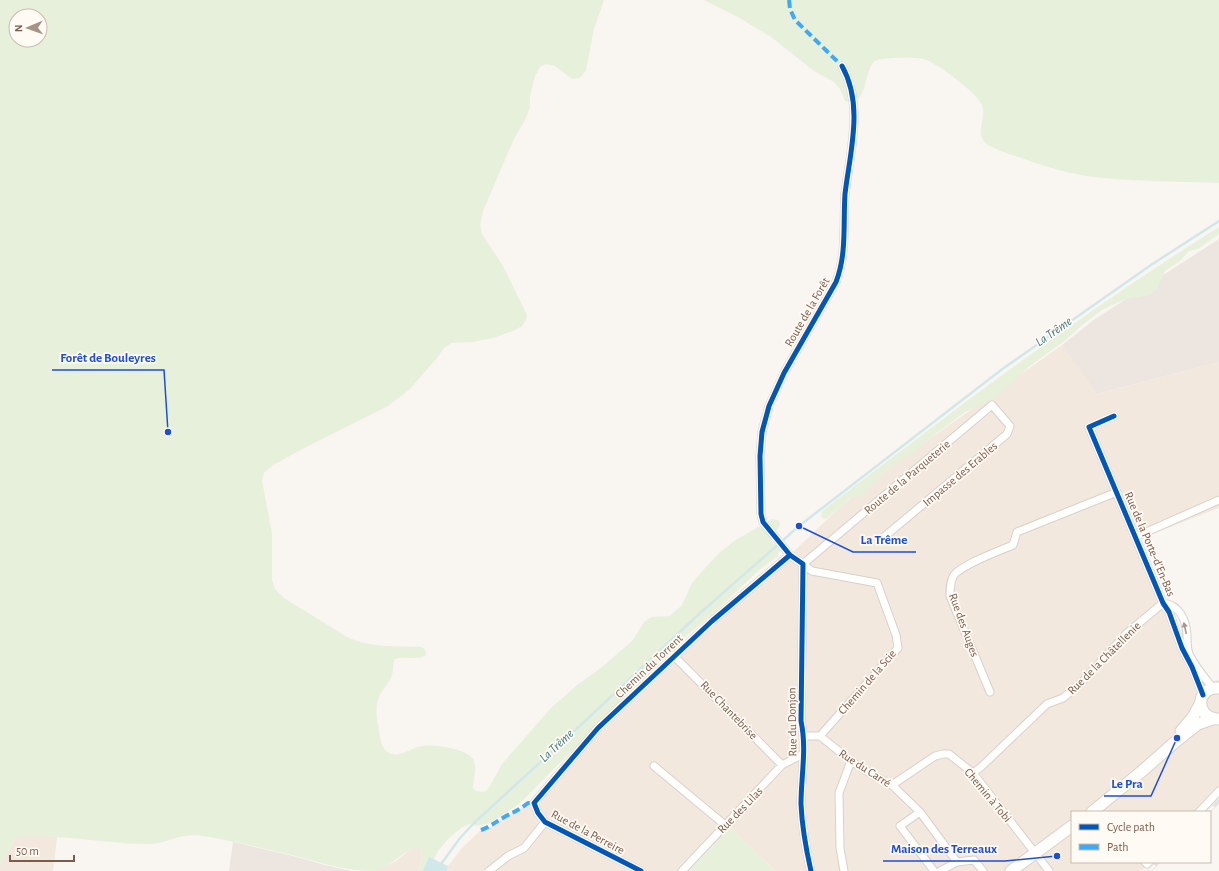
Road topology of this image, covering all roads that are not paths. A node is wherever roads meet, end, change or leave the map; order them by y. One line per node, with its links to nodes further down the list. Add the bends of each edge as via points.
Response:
1 (842, 66): 8 (street, Route de la Forêt, via 851,91 854,113 845,195 842,266 836,282 784,373 769,406 762,432 761,514 763,522)
2 (992, 405): 6 (street, Impasse des Erables, via 1010,426 1007,434); 9 (street, Route de la Parqueterie)
3 (1114, 416): 4 (street, Rue de la Porte-d'En-Bas, via 1089,427)
4 (1117, 492): 7 (street, Rue de la Porte-d'En-Bas); 13 (street, Rue des Auges, via 1017,532 1013,545 962,568 954,575 950,585 950,596)
5 (1219, 500): 7 (street)
6 (884, 537)
7 (1135, 537): 10 (street, Rue de la Porte-d'En-Bas)
8 (788, 552): 9 (street); 11 (street, Chemin du Torrent)
9 (803, 564): 16 (street, Rue du Donjon, via 801,721); 17 (street, Chemin de la Scie, via 812,570 877,583 896,635 898,648)
10 (1163, 603): 12 (street, Rue de la Porte-d'En-Bas, one-way to 10, via 1199,670 1189,653 1184,620 1177,608); 14 (street, Rue de la Porte-d'En-Bas, via 1192,667); 23 (street, Rue de la Châtellenie, via 1126,634 1081,683 1063,698 1046,704)
11 (674, 656): 22 (street, Rue Chantebrise); 26 (street, Chemin du Torrent, via 598,728)
12 (1216, 688): 14 (main road, via 1205,691)
13 (990, 692)
14 (1201, 699): 15 (main road, via 1204,713); 18 (main road, via 1193,717)
15 (1217, 719): 18 (main road, via 1198,724)
16 (804, 736): 17 (street); 19 (street, Rue du Donjon)
17 (820, 736): 20 (street, Rue du Carré)
18 (1174, 743): 27 (main road)
19 (803, 754): 22 (street, Rue des Lilas); 38 (street, Rue du Donjon, via 801,804)
20 (851, 761): 24 (street, Rue du Carré); 39 (street, via 839,792 840,848)
21 (654, 766): 31 (street)
22 (782, 766): 31 (street, Rue des Lilas)
23 (973, 773): 24 (street, Chemin à Tobi, via 949,754 942,754); 33 (street, Chemin à Tobi)
24 (892, 784): 29 (street, Rue du Carré)
25 (1219, 791): 28 (street)
26 (534, 803): 30 (street, Rue de la Perreire)
27 (1093, 811)
28 (1200, 811)
29 (920, 812): 34 (street, Rue du Carré); 40 (street, via 900,826)
30 (545, 822): 35 (street, via 524,848 508,856); 36 (street, Rue de la Perreire)
31 (725, 825): 37 (street, Rue des Lilas)
32 (1071, 827): 33 (main road)
33 (1035, 853): 43 (main road); 44 (street, Chemin à Tobi)
34 (957, 862): 41 (street); 42 (street, via 974,860)
35 (489, 871)
36 (641, 871)
37 (682, 871)
38 (811, 871)
39 (844, 871)
40 (934, 871)
41 (940, 871)
42 (983, 871)
43 (1010, 871)
44 (1049, 871)

